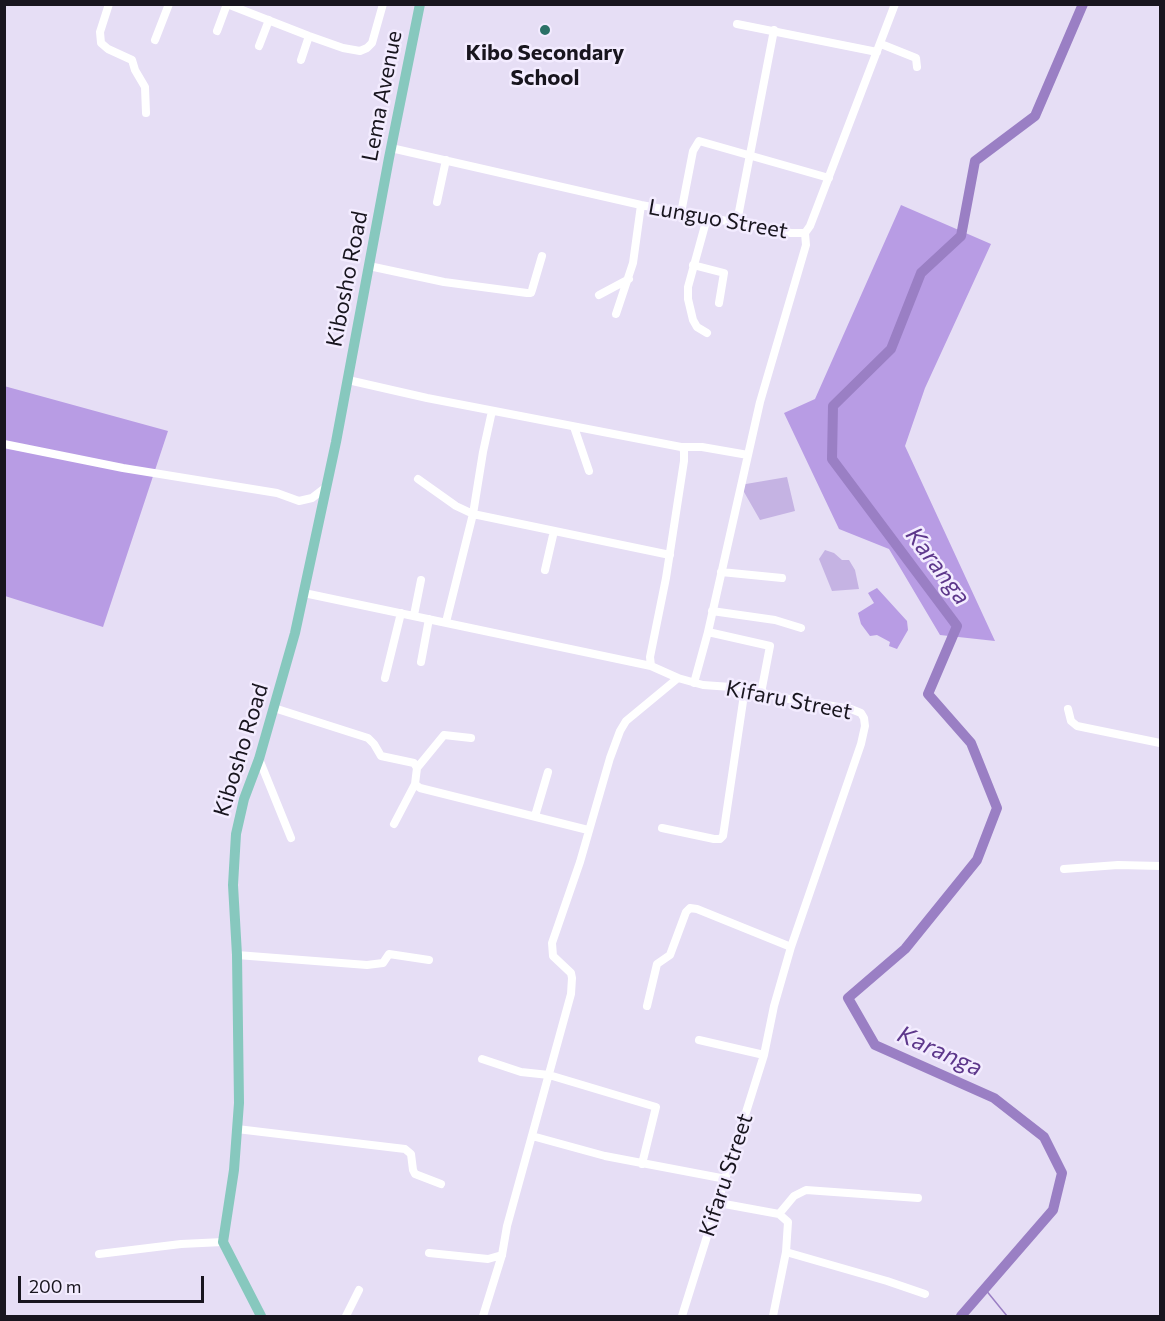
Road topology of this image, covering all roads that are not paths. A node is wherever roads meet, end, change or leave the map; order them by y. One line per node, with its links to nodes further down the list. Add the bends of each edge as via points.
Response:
1 (109, 4): 16 (street, via 100,32 101,43 132,60 145,87)
2 (169, 4): 11 (street)
3 (383, 4): 10 (street, via 372,43 364,50 355,51)
4 (420, 4): 17 (main road, Lema Avenue)
5 (895, 4): 13 (street, Lunguo Street)
6 (269, 20): 9 (street, via 227,4); 10 (street); 12 (street)
7 (737, 24): 8 (street)
8 (774, 30): 13 (street); 18 (street)
9 (217, 31)
10 (309, 36): 14 (street)
11 (156, 40)
12 (259, 46)
13 (879, 48): 15 (street, via 916,58); 20 (street, Lunguo Street)
14 (301, 60)
15 (917, 67)
16 (146, 113)
17 (391, 148): 19 (street, Lunguo Street); 21 (main road, Lema Avenue)
18 (750, 157): 20 (street); 24 (street, via 699,141 693,151); 26 (street)
19 (446, 160): 22 (street); 23 (street, Lunguo Street)
20 (829, 178): 27 (street, Lunguo Street)
21 (383, 195): 30 (main road, Kibosho Road)
22 (437, 202)
23 (641, 205): 24 (street, Lunguo Street); 31 (street)
24 (681, 213): 25 (street, Lunguo Street)
25 (707, 218): 26 (street, Lunguo Street); 29 (street)
26 (737, 222): 27 (street, Lunguo Street, via 791,233)
27 (805, 232): 41 (street, via 806,245)
28 (542, 256): 30 (street, via 531,293 444,282)
29 (693, 265): 33 (street, via 724,273); 35 (street, via 688,299 697,327)
30 (369, 266): 36 (main road, Kibosho Road)
31 (629, 279): 32 (street); 34 (street)
32 (599, 295)
33 (719, 303)
34 (616, 314)
35 (707, 333)
36 (348, 380): 37 (street); 44 (main road, Kibosho Road)
37 (492, 411): 38 (street); 45 (street)
38 (574, 427): 40 (street); 42 (street)
39 (4, 444): 44 (street, via 270,492 299,501 312,498)
40 (681, 447): 41 (street); 47 (street, via 684,461)
41 (748, 454): 49 (street)
42 (589, 471)
43 (418, 479): 45 (street)
44 (325, 488): 52 (main road, Kibosho Road)
45 (473, 514): 46 (street); 57 (street)
46 (554, 531): 47 (street); 48 (street)
47 (670, 555): 61 (street)
48 (545, 570)
49 (721, 572): 50 (street); 53 (street)
50 (782, 578)
51 (421, 580): 55 (street)
52 (304, 593): 54 (street, Kifaru Street); 67 (main road, Kibosho Road)
53 (712, 611): 58 (street); 59 (street)
54 (401, 613): 55 (street, Kifaru Street); 62 (street)
55 (414, 615): 56 (street, Kifaru Street)
56 (429, 619): 57 (street, Kifaru Street); 60 (street)
57 (446, 622): 61 (street, Kifaru Street)
58 (801, 628)
59 (708, 632): 64 (street); 66 (street, via 770,646)
60 (421, 662)
61 (651, 666): 63 (street, Kifaru Street)
62 (385, 678)
63 (678, 678): 64 (street, Kifaru Street); 78 (street, via 622,726)
64 (694, 683): 65 (street, Kifaru Street)
65 (745, 688): 66 (street, Kifaru Street); 77 (street, via 723,836 714,839)
66 (761, 693): 82 (street, Kifaru Street, via 851,709 861,713 865,726)
67 (274, 708): 71 (main road, Kibosho Road); 72 (street, via 368,738 381,756 411,761)
68 (1068, 709): 70 (street, via 1077,726)
69 (471, 738): 72 (street, via 444,735)
70 (1161, 743)
71 (259, 759): 79 (street); 83 (main road, Kibosho Road, via 240,813 234,851)
72 (417, 768): 74 (street)
73 (548, 772): 75 (street)
74 (415, 784): 75 (street, via 426,791); 76 (street)
75 (535, 816): 78 (street)
76 (394, 824)
77 (662, 828)
78 (588, 830): 89 (street, via 552,943 553,956 569,969 573,978)
79 (291, 838)
80 (1161, 866): 81 (street)
81 (1064, 869)
82 (791, 947): 85 (street, via 690,908 670,955 657,964); 87 (street, Kifaru Street)
83 (237, 956): 84 (street, via 367,965 383,963 389,954); 90 (main road, Kibosho Road)
84 (429, 960)
85 (647, 1006)
86 (699, 1040): 87 (street)
87 (764, 1055): 93 (street, Kifaru Street)
88 (482, 1059): 89 (street, via 522,1072)
89 (549, 1075): 91 (street); 92 (street, via 656,1107)
90 (237, 1129): 94 (street, via 405,1149 411,1154 415,1174); 98 (main road, Kibosho Road)
91 (532, 1136): 92 (street); 102 (street)
92 (642, 1164): 93 (street)
93 (726, 1179): 96 (street, Kifaru Street)
94 (441, 1184)
95 (918, 1198): 97 (street, via 806,1190 794,1196)
96 (718, 1203): 97 (street); 108 (street, Kifaru Street)
97 (779, 1214): 99 (street, via 789,1226)
98 (223, 1242): 101 (street); 105 (main road)
99 (786, 1252): 104 (street); 109 (street)
100 (429, 1253): 102 (street, via 488,1259)
101 (99, 1254)
102 (502, 1256): 107 (street)
103 (359, 1290): 106 (street)
104 (925, 1294)
105 (261, 1317)
106 (346, 1317)
107 (483, 1317)
108 (682, 1317)
109 (773, 1317)

